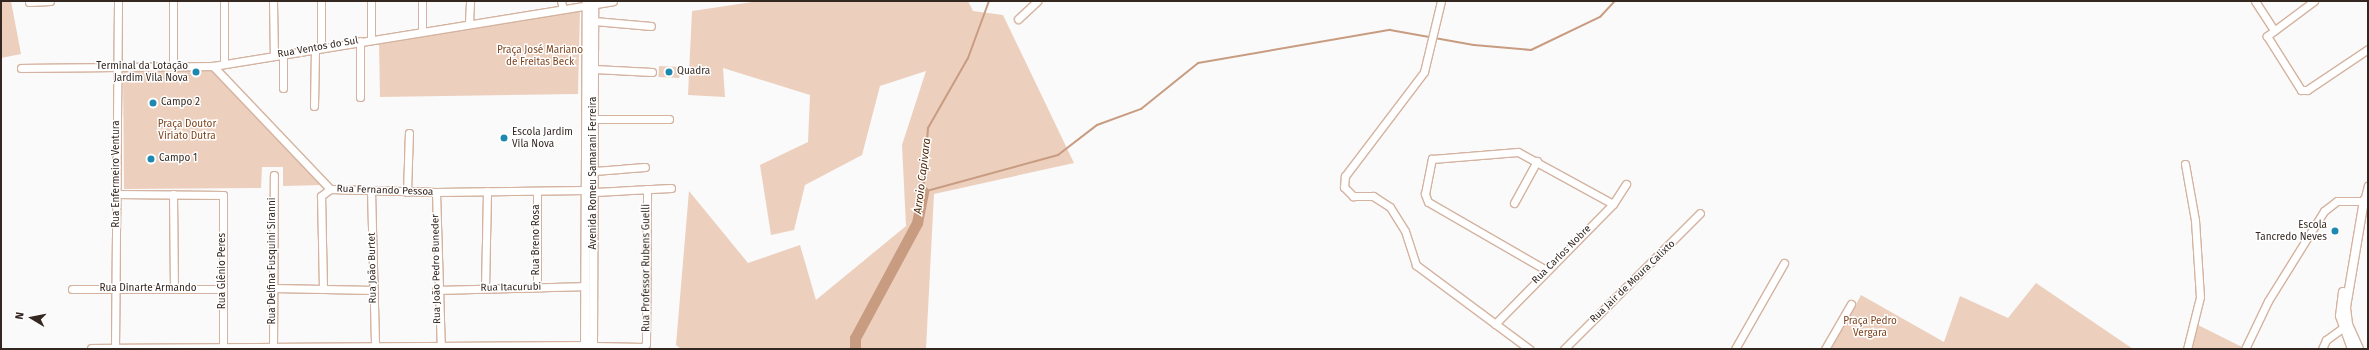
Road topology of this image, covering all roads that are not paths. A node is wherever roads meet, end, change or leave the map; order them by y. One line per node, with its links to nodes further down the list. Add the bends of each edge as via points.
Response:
1 (50, 1): 16 (street)
2 (118, 1): 34 (street, Rua Enfermeiro Ventura)
3 (173, 1): 33 (street)
4 (224, 1): 32 (street)
5 (273, 1): 30 (street)
6 (321, 1): 27 (street)
7 (371, 1): 25 (street)
8 (422, 1): 24 (street)
9 (470, 1): 21 (street)
10 (561, 1): 18 (street)
11 (612, 1): 17 (street, Rua Ventos do Sul)
12 (1037, 1): 19 (street)
13 (1441, 1): 84 (street, via 1424,72 1344,179 1344,187 1353,196 1373,196 1390,207 1421,270)
14 (2255, 1): 23 (street)
15 (2314, 1): 23 (street)
16 (29, 2)
17 (591, 3): 18 (street, Rua Ventos do Sul); 20 (street, Avenida Romeu Samarani Ferreira); 31 (street, Avenida Romeu Samarani Ferreira)
18 (563, 9): 21 (street, Rua Ventos do Sul)
19 (1018, 19)
20 (594, 21): 22 (street); 31 (street, Avenida Romeu Samarani Ferreira)
21 (469, 22): 24 (street, Rua Ventos do Sul)
22 (651, 26)
23 (2273, 29): 28 (street, via 2268,39 2303,91)
24 (422, 31): 25 (street, Rua Ventos do Sul)
25 (371, 39): 26 (street, Rua Ventos do Sul)
26 (360, 41): 27 (street, Rua Ventos do Sul); 40 (street)
27 (318, 48): 29 (street, Rua Ventos do Sul); 41 (street)
28 (2368, 49)
29 (284, 54): 30 (street, Rua Ventos do Sul); 39 (street)
30 (274, 56): 32 (street, Rua Ventos do Sul)
31 (591, 58): 37 (street, Avenida Romeu Samarani Ferreira); 45 (street, Avenida Romeu Samarani Ferreira)
32 (224, 64): 35 (street, Rua Ventos do Sul)
33 (173, 65): 34 (street, Rua Ventos do Sul); 35 (street, Rua Ventos do Sul)
34 (117, 66): 36 (street, Rua Ventos do Sul); 63 (street, Rua Enfermeiro Ventura)
35 (214, 66): 54 (street, Rua Fernando Pessoa)
36 (21, 68)
37 (594, 69): 38 (street); 42 (street, Avenida Romeu Samarani Ferreira)
38 (652, 72)
39 (283, 88)
40 (360, 97)
41 (314, 106)
42 (594, 119): 43 (street); 45 (street, Avenida Romeu Samarani Ferreira)
43 (669, 119)
44 (409, 133): 59 (street)
45 (590, 136): 49 (street, Avenida Romeu Samarani Ferreira); 57 (street, Avenida Romeu Samarani Ferreira)
46 (1537, 161): 66 (street); 67 (street); 71 (street, via 1518,152 1430,161 1425,194 1428,202)
47 (2185, 164): 97 (street, via 2194,220 2200,297)
48 (645, 167): 49 (street)
49 (594, 171): 62 (street, Avenida Romeu Samarani Ferreira)
50 (274, 175): 74 (street, Rua Delfina Fusquini Siranni)
51 (1626, 184): 67 (street, Rua Carlos Nobre)
52 (2368, 186): 65 (street)
53 (671, 188): 55 (street)
54 (330, 189): 56 (street, Rua Fernando Pessoa); 80 (street, via 322,196)
55 (647, 189): 62 (street); 86 (street, Rua Professor Rubens Guelli, via 645,346)
56 (372, 190): 59 (street, Rua Fernando Pessoa); 81 (street, Rua João Burtet)
57 (586, 190): 61 (street, Rua Fernando Pessoa); 69 (street, Avenida Romeu Samarani Ferreira)
58 (487, 191): 60 (street, Rua Fernando Pessoa); 61 (street, Rua Fernando Pessoa); 75 (street)
59 (407, 192): 60 (street, Rua Fernando Pessoa)
60 (436, 192): 82 (street, Rua João Pedro Buneder)
61 (537, 192): 73 (street, Rua Breno Rosa)
62 (594, 192): 69 (street, Avenida Romeu Samarani Ferreira)
63 (116, 194): 64 (street); 77 (street, Rua Enfermeiro Ventura)
64 (173, 194): 78 (street); 79 (street, Rua Glênio Peres, via 223,194)
65 (2364, 201): 85 (street, via 2348,284); 98 (street, via 2337,201 2324,211 2268,301)
66 (1514, 203)
67 (1613, 204): 71 (street, Rua Carlos Nobre)
68 (1700, 214): 94 (street, Rua Jair de Moura Calixto)
69 (590, 242): 72 (street, Avenida Romeu Samarani Ferreira); 86 (street, Avenida Romeu Samarani Ferreira)
70 (1784, 263): 95 (street)
71 (1546, 270): 84 (street, Rua Carlos Nobre)
72 (585, 286): 73 (street, Rua Itacurubi); 86 (street, Avenida Romeu Samarani Ferreira)
73 (536, 287): 75 (street, Rua Itacurubi)
74 (273, 288): 80 (street); 90 (street, Rua Delfina Fusquini Siranni)
75 (485, 288): 82 (street, Rua Itacurubi)
76 (72, 289): 77 (street, Rua Dinarte Armando)
77 (116, 289): 78 (street, Rua Dinarte Armando); 88 (street, Rua Enfermeiro Ventura)
78 (174, 289): 79 (street, Rua Dinarte Armando)
79 (223, 289): 89 (street, Rua Glênio Peres)
80 (323, 289): 81 (street)
81 (374, 290): 91 (street, Rua João Burtet)
82 (436, 290): 87 (street, Rua João Pedro Buneder)
83 (1851, 304): 96 (street)
84 (1495, 324): 93 (street)
85 (2345, 326): 99 (street, via 2326,340); 100 (street); 101 (street)
86 (589, 346): 87 (street)
87 (440, 347): 91 (street)
88 (115, 348): 89 (street); 92 (street)
89 (223, 348): 90 (street)
90 (273, 348): 91 (street)
91 (375, 348)
92 (92, 349)
93 (1529, 349)
94 (1564, 349)
95 (1735, 349)
96 (1825, 349)
97 (2187, 349)
98 (2245, 349)
99 (2322, 349)
100 (2352, 349)
101 (2359, 349)

